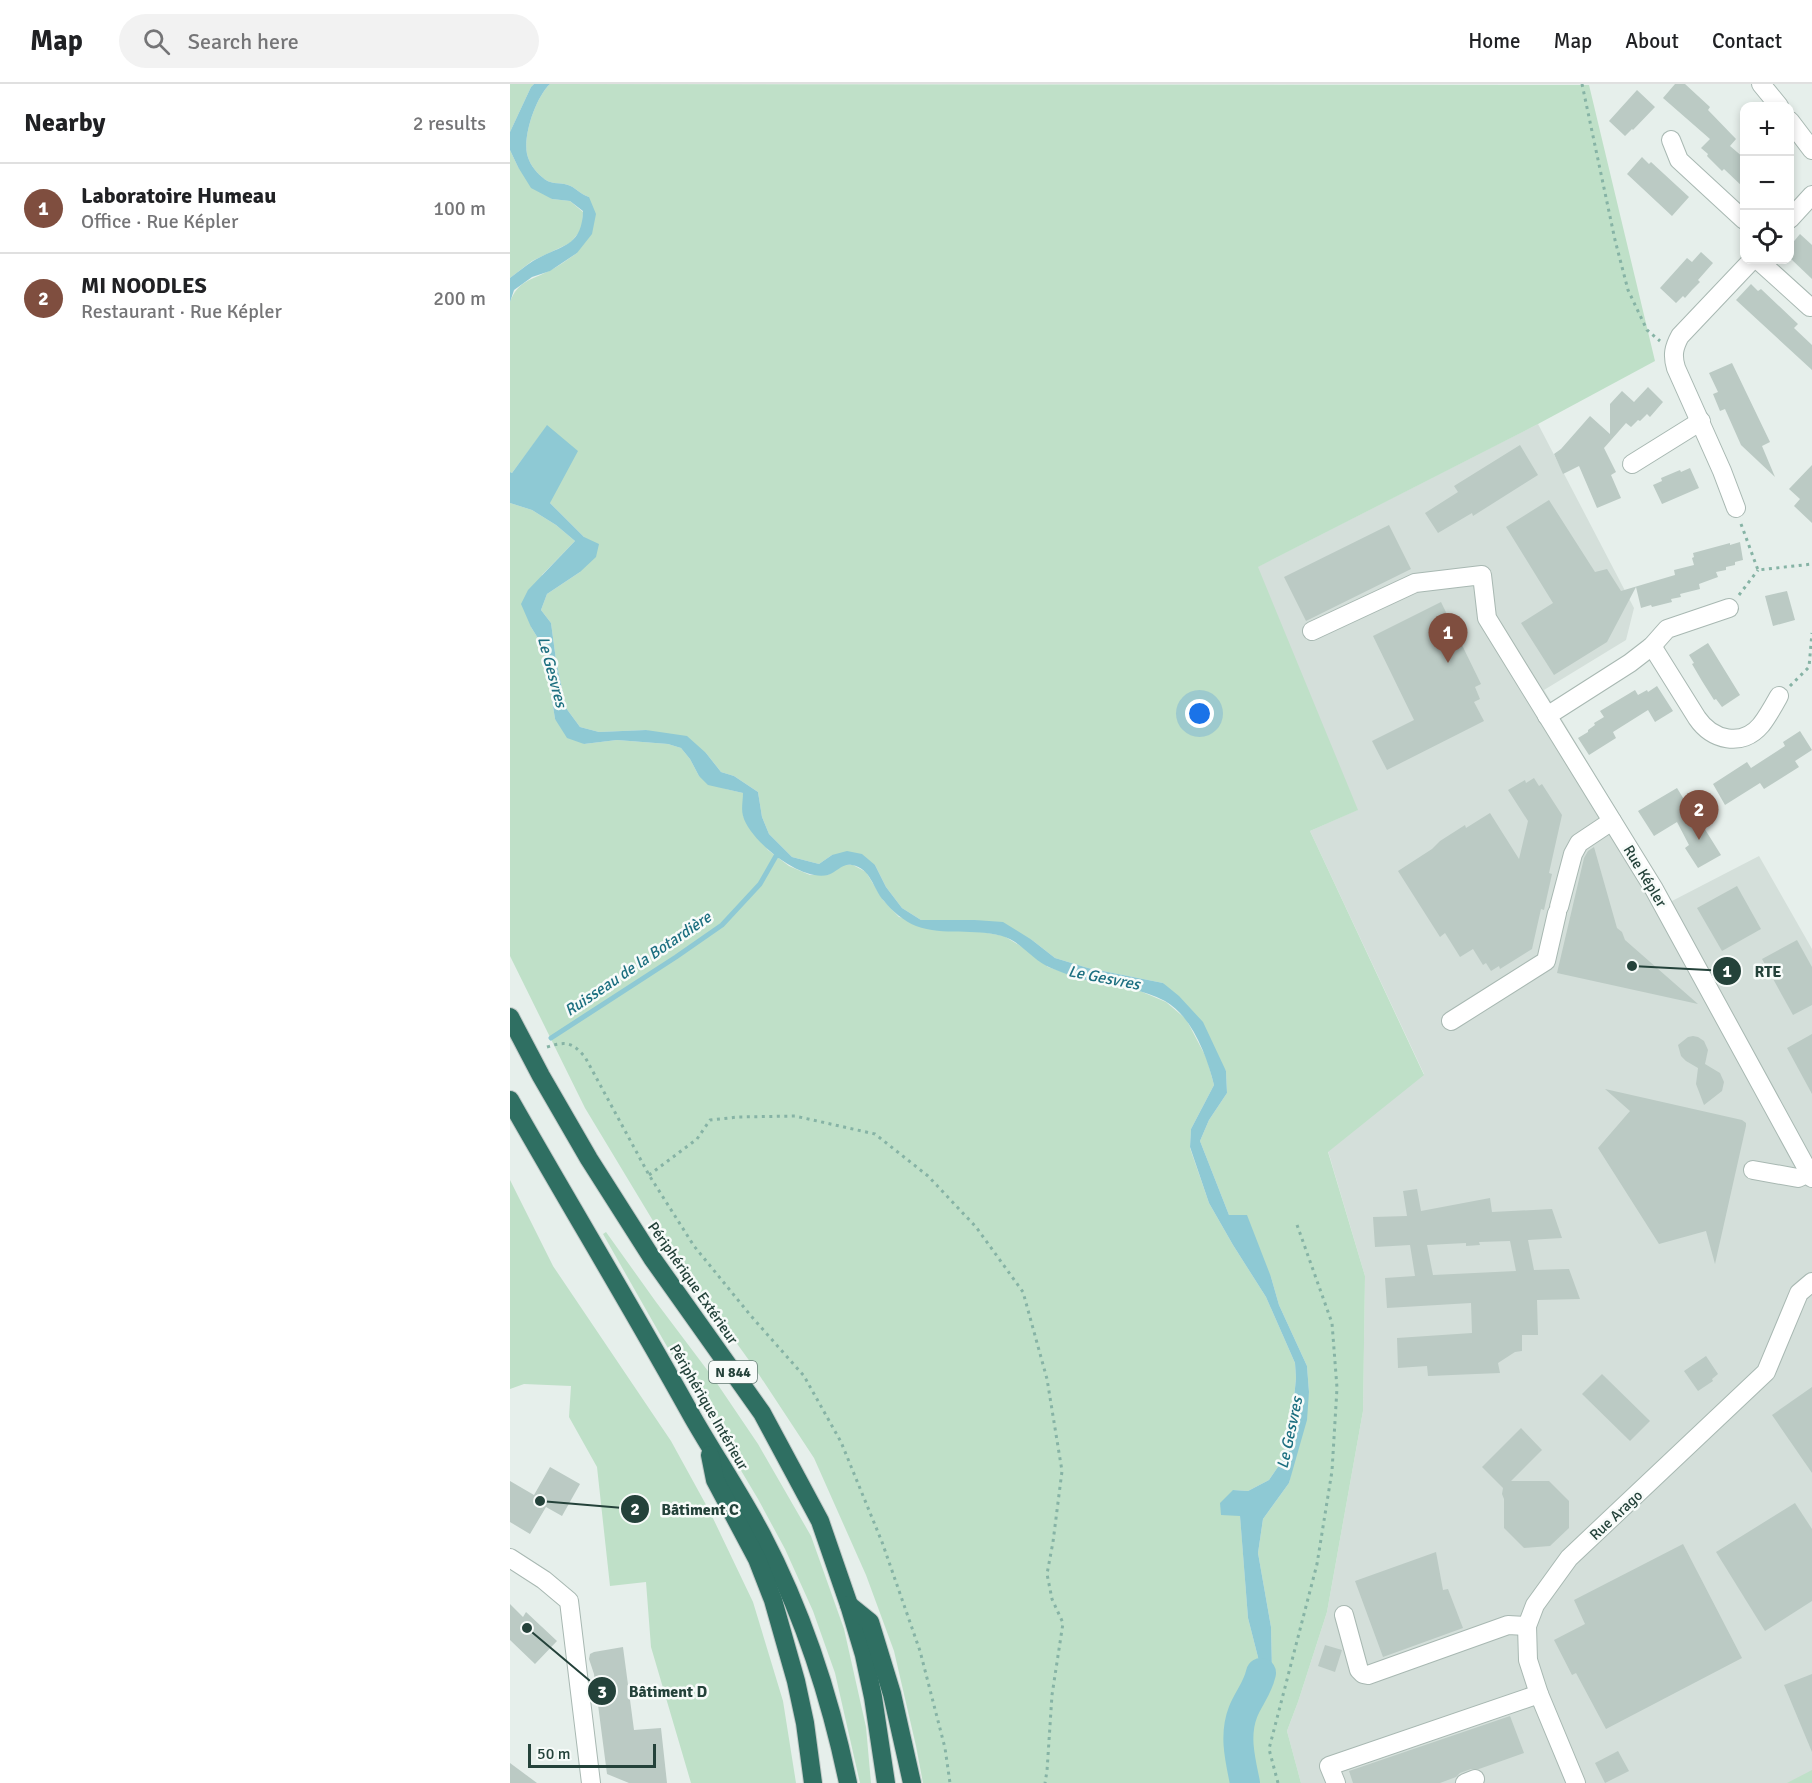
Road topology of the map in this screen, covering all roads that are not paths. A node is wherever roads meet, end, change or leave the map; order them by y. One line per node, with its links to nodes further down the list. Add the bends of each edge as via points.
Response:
1 (1761, 84): 2 (street)
2 (1776, 102)
3 (1794, 126): 5 (street)
4 (1671, 140): 8 (street, via 1679,160)
5 (1812, 150)
6 (1812, 195): 7 (street)
7 (1794, 215)
8 (1740, 216)
9 (1748, 264): 12 (street, via 1680,336 1673,351 1676,368)
10 (1762, 264): 11 (street)
11 (1810, 307)
12 (1701, 421): 13 (street); 14 (street)
13 (1632, 464)
14 (1736, 508)
15 (1729, 608): 17 (street, via 1666,629)
16 (1312, 631): 19 (street, Rue Képler, via 1415,583 1482,575 1487,618)
17 (1652, 646): 18 (street, via 1703,727 1712,734 1740,738 1751,734); 19 (street)
18 (1779, 696)
19 (1547, 716): 20 (street, Rue Képler)
20 (1612, 821): 22 (street, via 1579,843 1573,854 1546,961); 25 (street, Rue Képler, via 1654,889)
21 (510, 1017): 29 (highway, Périphérique Extérieur / N 844, via 573,1133 646,1248 762,1413 820,1521)
22 (1451, 1021)
23 (510, 1100): 27 (highway, Périphérique Intérieur)
24 (1753, 1170): 25 (street, via 1797,1178)
25 (1811, 1176)
26 (1812, 1282): 31 (street, Rue Arago, via 1799,1293 1766,1372 1569,1558 1534,1605)
27 (708, 1445): 34 (highway, via 715,1480 757,1559 773,1600 796,1681); 35 (highway, Périphérique Intérieur, via 763,1536 791,1597 825,1690)
28 (510, 1558): 33 (street, via 568,1601)
29 (849, 1605): 36 (highway, Périphérique Extérieur / N 844, via 873,1697); 37 (highway, via 870,1622 892,1694)
30 (1344, 1615): 31 (street, via 1359,1670 1368,1675 1508,1625)
31 (1527, 1626): 32 (street, Rue Arago, via 1528,1660)
32 (1539, 1694): 38 (street, via 1329,1766); 39 (street, Rue Arago)
33 (591, 1783)
34 (813, 1783)
35 (848, 1783)
36 (886, 1783)
37 (912, 1783)
38 (1336, 1783)
39 (1576, 1783)

